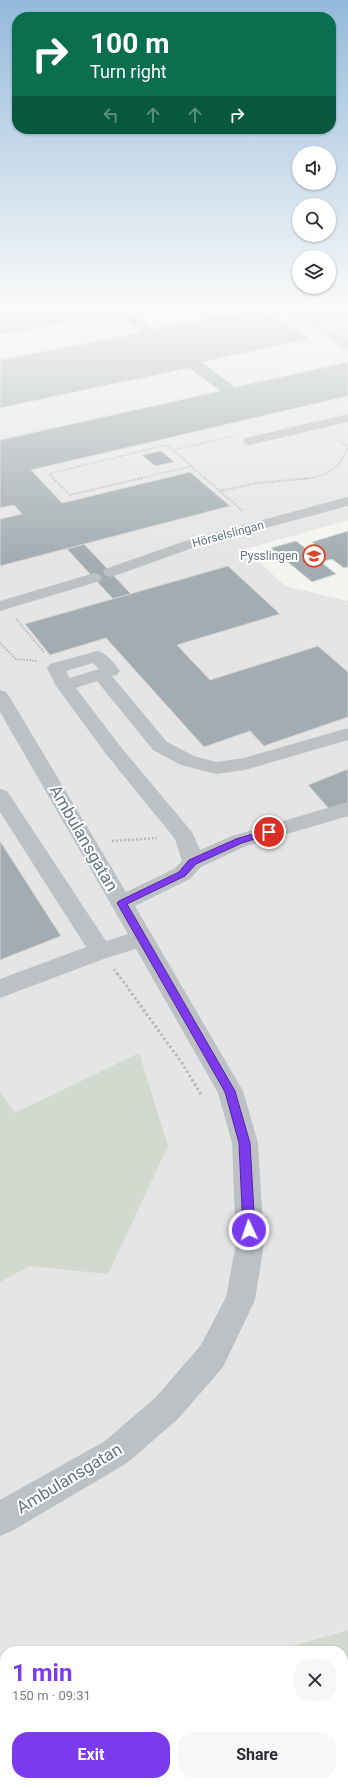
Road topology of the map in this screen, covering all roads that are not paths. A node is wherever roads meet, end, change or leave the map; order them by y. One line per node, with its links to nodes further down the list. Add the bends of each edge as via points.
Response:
1 (348, 418): 2 (street)
2 (250, 441)
3 (348, 501): 4 (street, Hörselslingan, via 196,542)
4 (111, 572)
5 (94, 578): 6 (street)
6 (6, 610)
7 (101, 674): 8 (street); 8 (street, via 111,671 97,656 54,665); 10 (street, via 160,746 188,761 216,768 245,764)
8 (65, 686): 13 (street, via 113,750 186,837)
9 (2, 703): 14 (street, Ambulansgatan)
10 (348, 734)
11 (0, 796): 16 (street)
12 (348, 810): 13 (street, via 239,841)
13 (193, 862): 14 (street, via 182,874)
14 (122, 903): 15 (street, Ambulansgatan)
15 (143, 938): 16 (street); 18 (street, Ambulansgatan, via 230,1091 245,1143 250,1244 240,1300 212,1356 167,1408 116,1452)
16 (101, 951): 17 (street)
17 (0, 989)
18 (0, 1519)

